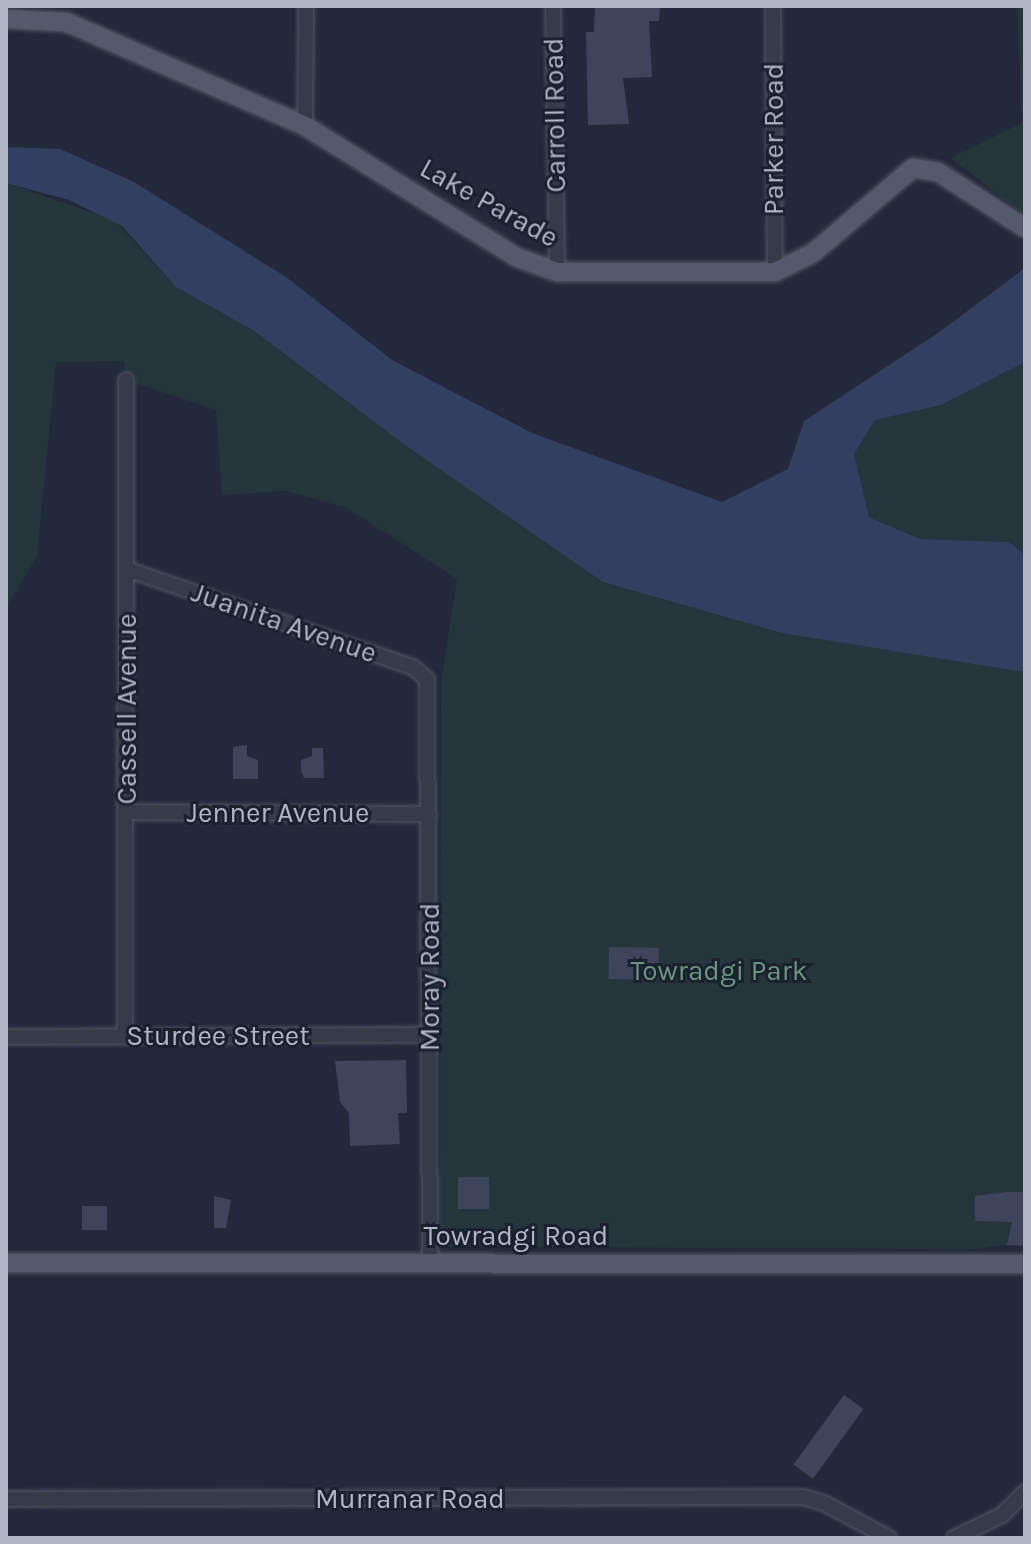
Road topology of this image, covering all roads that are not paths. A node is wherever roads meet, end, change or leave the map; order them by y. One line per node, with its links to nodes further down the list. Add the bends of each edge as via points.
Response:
1 (306, 6): 6 (street)
2 (553, 6): 8 (street, Carroll Road)
3 (773, 6): 9 (street, Parker Road)
4 (66, 14): 5 (main road, Lake Parade); 6 (main road, Lake Parade)
5 (6, 19)
6 (305, 126): 8 (main road, Lake Parade, via 516,257)
7 (1025, 228): 9 (main road, Lake Parade, via 938,172 913,168 813,253)
8 (557, 272): 9 (main road, Lake Parade)
9 (775, 272)
10 (126, 380): 11 (street, Cassell Avenue)
11 (126, 569): 12 (street, Juanita Avenue, via 413,667 422,672); 13 (street, Cassell Avenue)
12 (430, 689): 14 (street, Moray Road)
13 (127, 812): 14 (street, Jenner Avenue); 17 (street, Cassell Avenue)
14 (429, 814): 15 (street, Moray Road)
15 (430, 1035): 17 (street, Sturdee Street); 19 (street, Moray Road)
16 (6, 1037): 17 (street, Sturdee Street)
17 (125, 1037)
18 (6, 1263): 19 (main road, Towradgi Road)
19 (430, 1264): 20 (main road, Towradgi Road)
20 (1025, 1264)
21 (1025, 1492): 24 (street, via 1002,1515)
22 (6, 1499): 23 (street, Murranar Road, via 814,1498)
23 (889, 1538)
24 (954, 1538)

